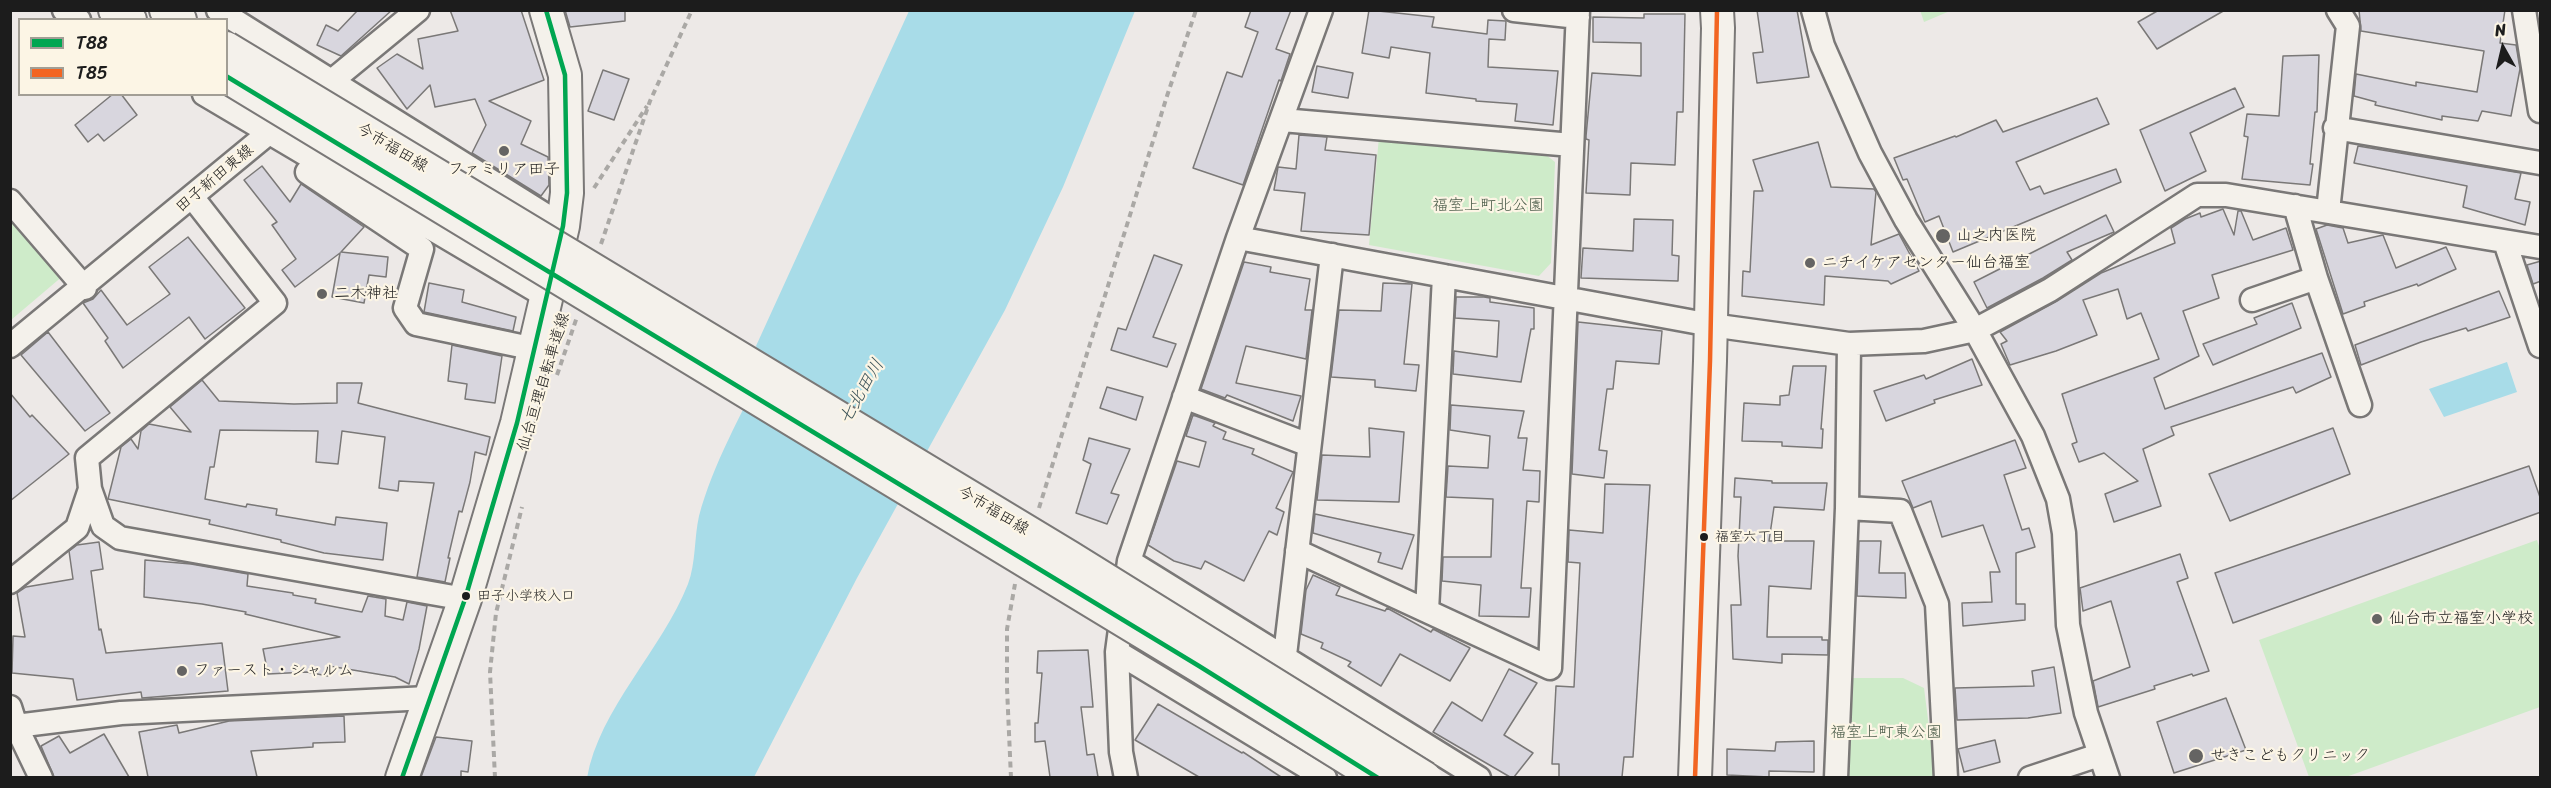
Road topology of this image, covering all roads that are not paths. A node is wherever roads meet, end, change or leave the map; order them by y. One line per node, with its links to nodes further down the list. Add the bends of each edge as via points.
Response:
1 (218, 10): 13 (street)
2 (418, 10): 13 (street, 田子新田東線)
3 (546, 10): 25 (main road, via 565,75 567,193)
4 (1321, 10): 16 (street)
5 (1514, 10): 10 (street)
6 (1717, 10): 36 (main road)
7 (1813, 10): 37 (street, via 1823,46 1870,153 1906,220)
8 (2338, 10): 17 (street, via 2348,26)
9 (2524, 10): 15 (street)
10 (1578, 14): 19 (street)
11 (228, 49): 62 (main road, 今市福田線, bridge, via 1069,557)
12 (228, 77): 61 (main road, 今市福田線, bridge)
13 (334, 81): 18 (street, 田子新田東線); 25 (street)
14 (207, 96): 18 (street)
15 (2541, 111)
16 (1282, 120): 19 (street); 26 (street)
17 (2336, 128): 20 (street); 24 (street)
18 (265, 137): 21 (street, 田子新田東線); 33 (street); 41 (street, via 422,249 405,308 416,324)
19 (1572, 145): 34 (street)
20 (2541, 163)
21 (193, 198): 32 (street, 田子新田東線); 45 (street, via 275,303 87,458)
22 (10, 201): 32 (street)
23 (2295, 206): 24 (street); 31 (street); 37 (street, via 2226,195 2197,195 2050,290)
24 (2328, 211): 27 (street)
25 (563, 226): 33 (main road)
26 (1238, 238): 29 (street); 42 (street)
27 (2505, 242): 28 (street); 40 (street)
28 (2541, 247)
29 (1332, 255): 30 (street); 44 (street)
30 (1444, 276): 34 (street); 51 (street)
31 (2316, 279): 35 (street); 43 (street)
32 (85, 288): 39 (street, 田子新田東線)
33 (547, 297): 41 (main road)
34 (1564, 299): 36 (street); 51 (street, via 1550,668)
35 (2252, 300)
36 (1711, 325): 38 (street); 64 (main road)
37 (1975, 330): 38 (street, via 1924,341); 56 (street, via 2033,436 2058,499 2064,533 2068,625 2086,713)
38 (1848, 344): 46 (street)
39 (10, 346)
40 (2541, 346)
41 (535, 349): 50 (main road)
42 (1184, 397): 44 (street); 48 (street)
43 (2360, 405)
44 (1310, 446): 47 (street)
45 (90, 489): 49 (street, via 77,528); 50 (street, via 103,526 120,538)
46 (1847, 508): 65 (street); 66 (street, via 1900,511 1937,604)
47 (1297, 551): 51 (street); 53 (street)
48 (1129, 561): 52 (street); 53 (street)
49 (10, 582)
50 (465, 599): 54 (main road)
51 (1426, 611)
52 (1117, 652): 59 (street, via 1121,752); 60 (street)
53 (1285, 655): 63 (street)
54 (428, 698): 55 (street); 58 (main road)
55 (13, 717): 57 (street)
56 (2099, 754): 67 (street); 68 (street)
57 (41, 777)
58 (402, 777)
59 (1126, 777)
60 (1325, 777)
61 (1379, 777)
62 (1425, 777)
63 (1479, 777)
64 (1695, 777)
65 (1836, 777)
66 (1946, 777)
67 (2030, 777)
68 (2108, 777)

